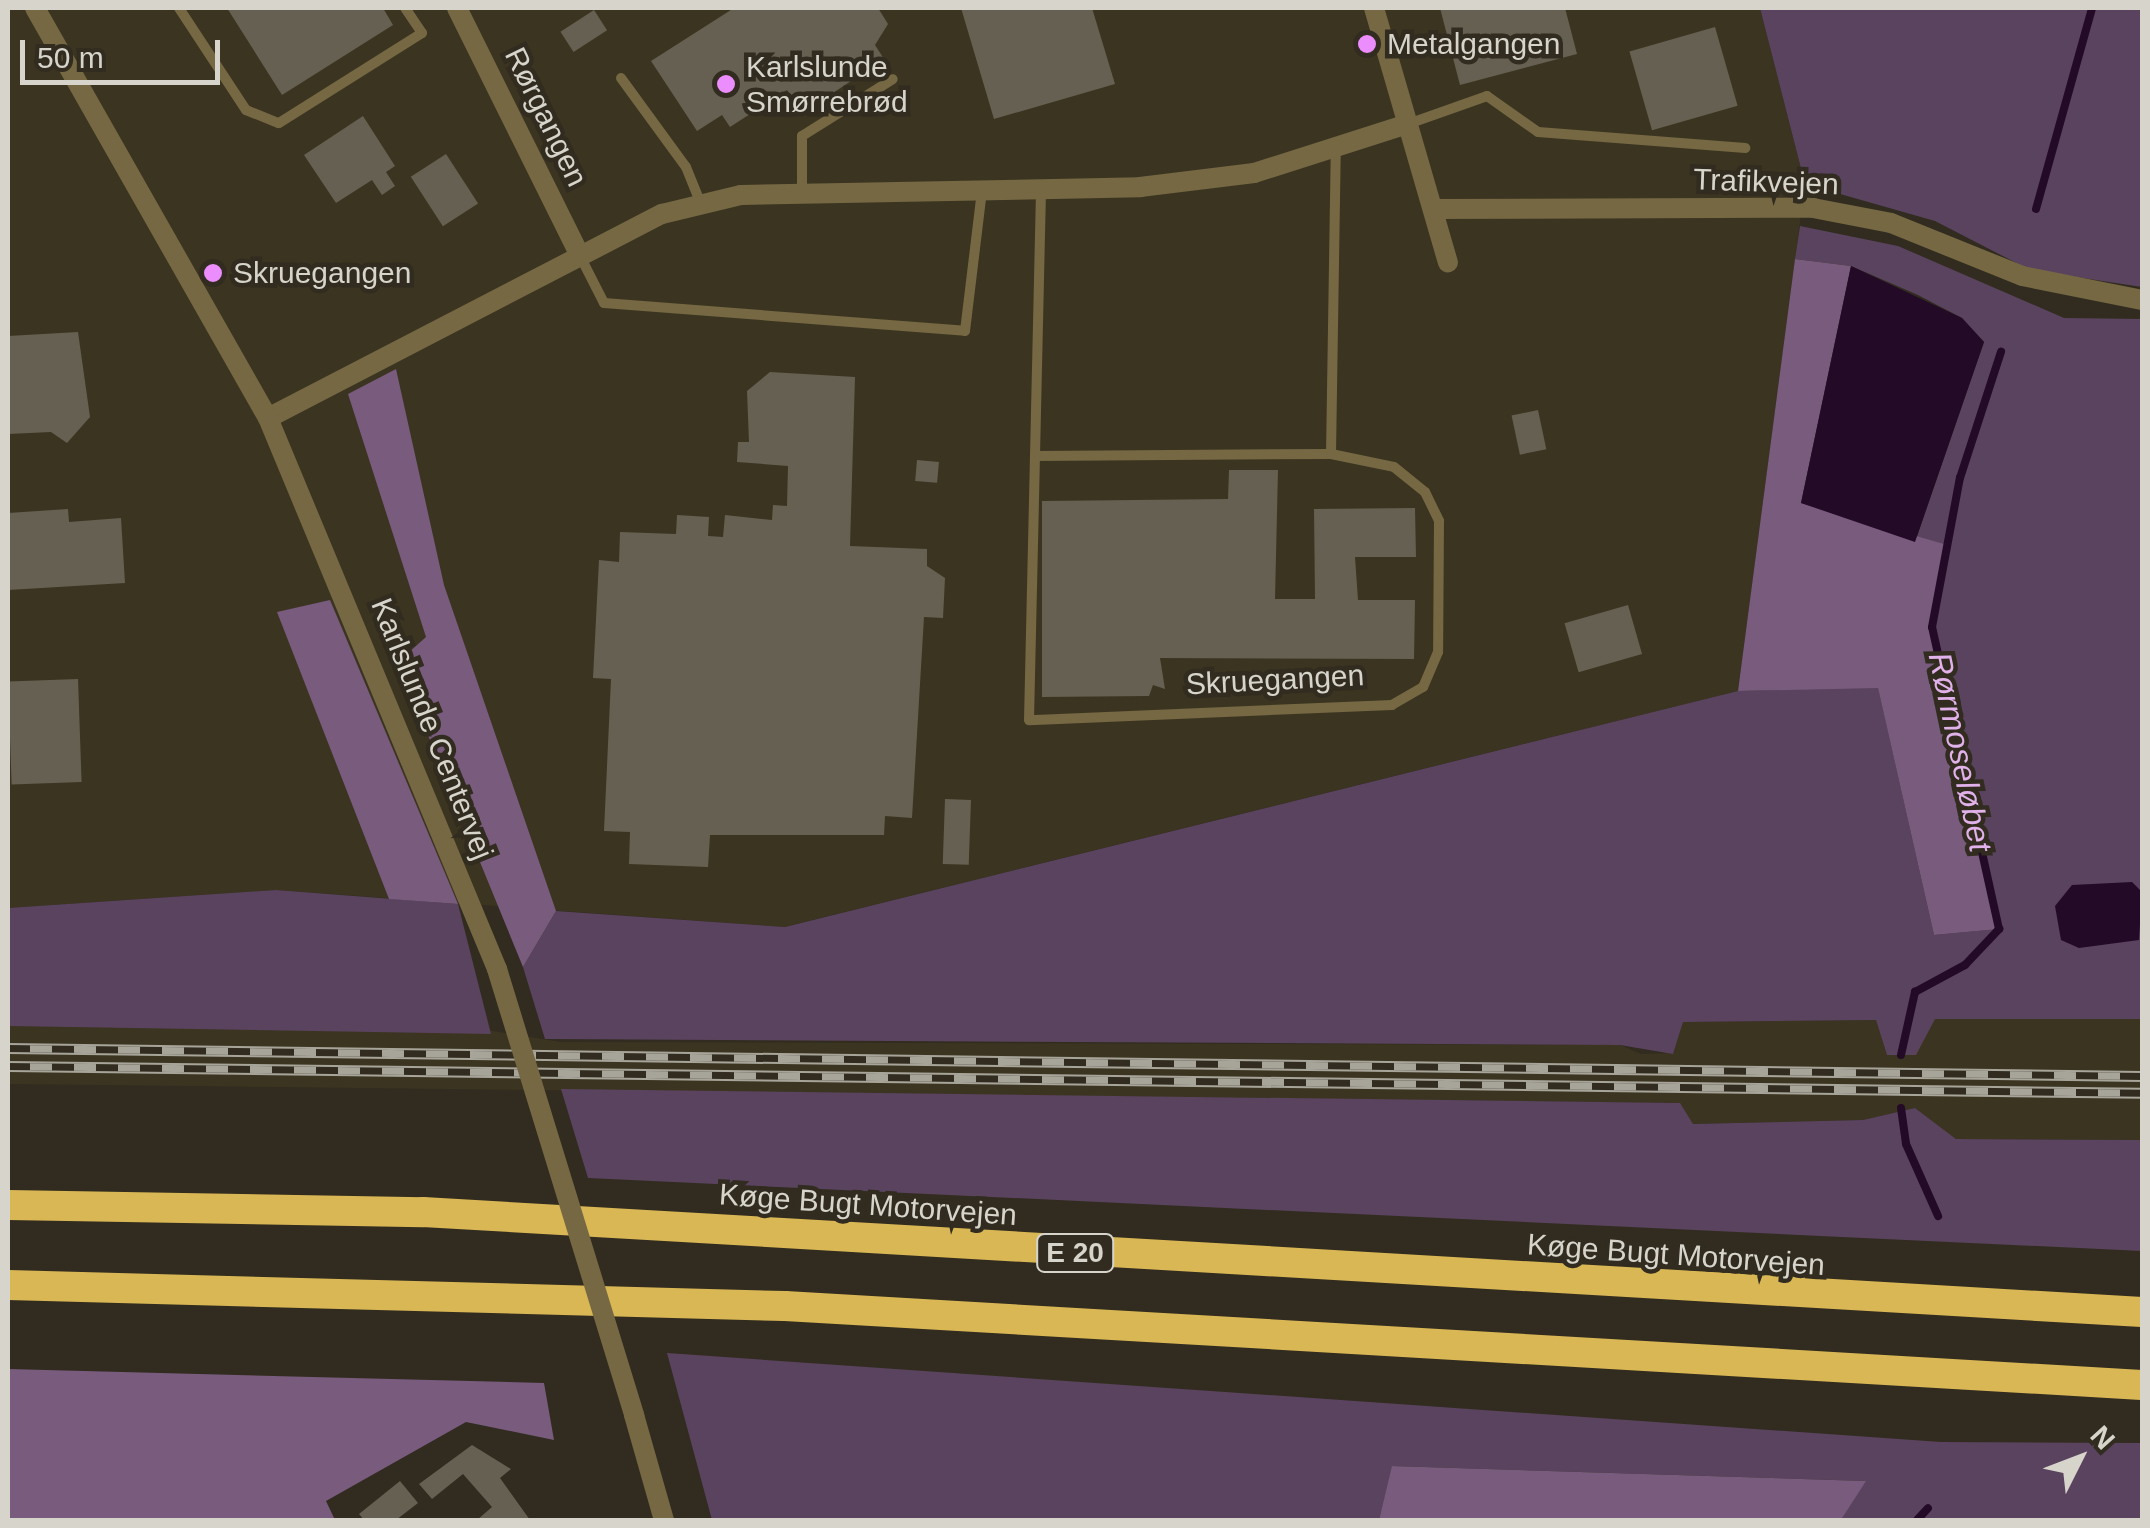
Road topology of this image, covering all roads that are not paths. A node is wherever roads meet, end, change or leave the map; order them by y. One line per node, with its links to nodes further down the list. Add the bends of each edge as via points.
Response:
1 (35, 8): 19 (street, Karlslunde Centervej)
2 (179, 8): 5 (lane, via 246,110 279,122 422,33)
3 (457, 8): 16 (street, Rørgangen)
4 (1374, 8): 8 (street)
5 (408, 9)
6 (620, 78): 14 (lane, via 686,168)
7 (893, 79): 13 (lane, via 802,136)
8 (1408, 124): 9 (street); 10 (lane, via 1487,96 1538,132); 15 (street)
9 (1336, 148): 12 (street, via 1254,173); 20 (lane)
10 (1744, 148)
11 (982, 190): 12 (street); 13 (street); 16 (lane, via 965,331 604,303)
12 (1041, 191): 21 (lane, Skruegangen)
13 (802, 192): 14 (street)
14 (700, 204): 16 (street)
15 (1434, 210): 17 (street); 18 (street, Trafikvejen, via 1813,208 1891,223 2022,276)
16 (579, 254): 19 (street)
17 (1448, 262)
18 (2142, 300)
19 (268, 418): 26 (street, Karlslunde Centervej, bridge, via 497,969)
20 (1331, 454): 21 (lane, Skruegangen); 21 (lane, Skruegangen, via 1394,466 1424,492 1439,522 1438,652 1423,687 1392,704 1030,720)
21 (1036, 456)
22 (8, 1205): 24 (highway, Køge Bugt Motorvejen / E 20, via 423,1212)
23 (8, 1284): 25 (highway, via 784,1306)
24 (2142, 1312)
25 (2142, 1385)
26 (664, 1520)

